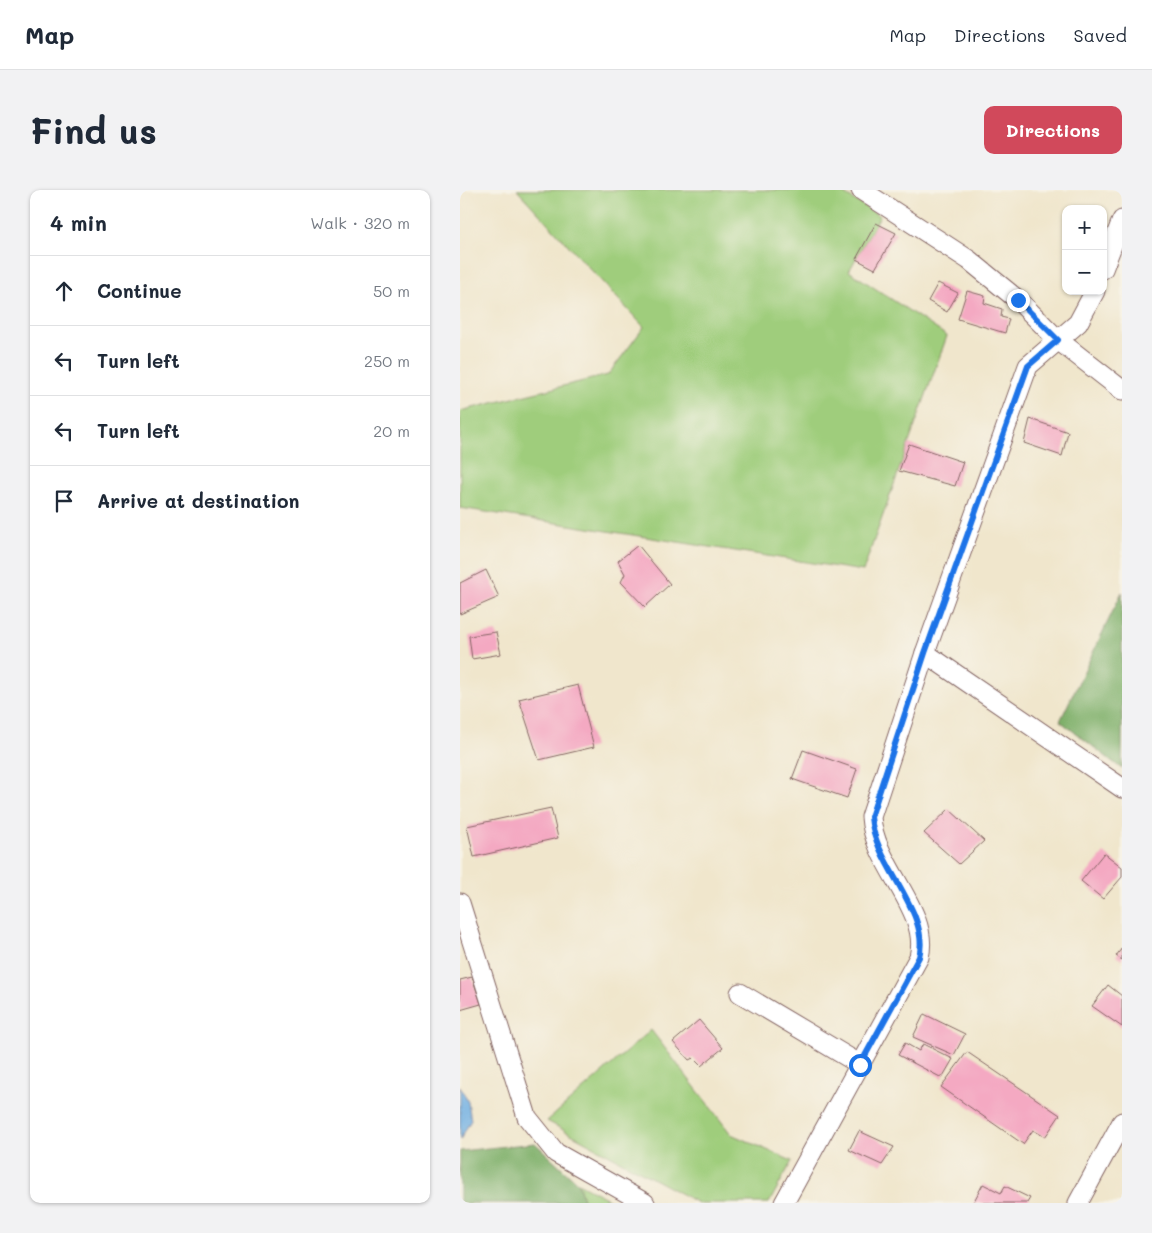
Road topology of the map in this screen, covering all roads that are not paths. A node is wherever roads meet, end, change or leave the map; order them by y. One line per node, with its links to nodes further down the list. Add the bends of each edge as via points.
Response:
1 (861, 190): 5 (street, via 969,260 1018,300)
2 (1122, 220): 3 (street)
3 (1107, 259)
4 (1094, 295): 5 (street, via 1078,323)
5 (1058, 340): 6 (street); 7 (street, via 1028,366)
6 (1122, 390)
7 (925, 653): 8 (street); 11 (street, via 871,817 874,840 919,925 923,944)
8 (1122, 788)
9 (460, 903): 13 (street, via 527,1116 556,1154)
10 (740, 993): 11 (street)
11 (860, 1065): 14 (street)
12 (1122, 1122): 15 (street)
13 (645, 1203)
14 (784, 1203)
15 (1078, 1203)

